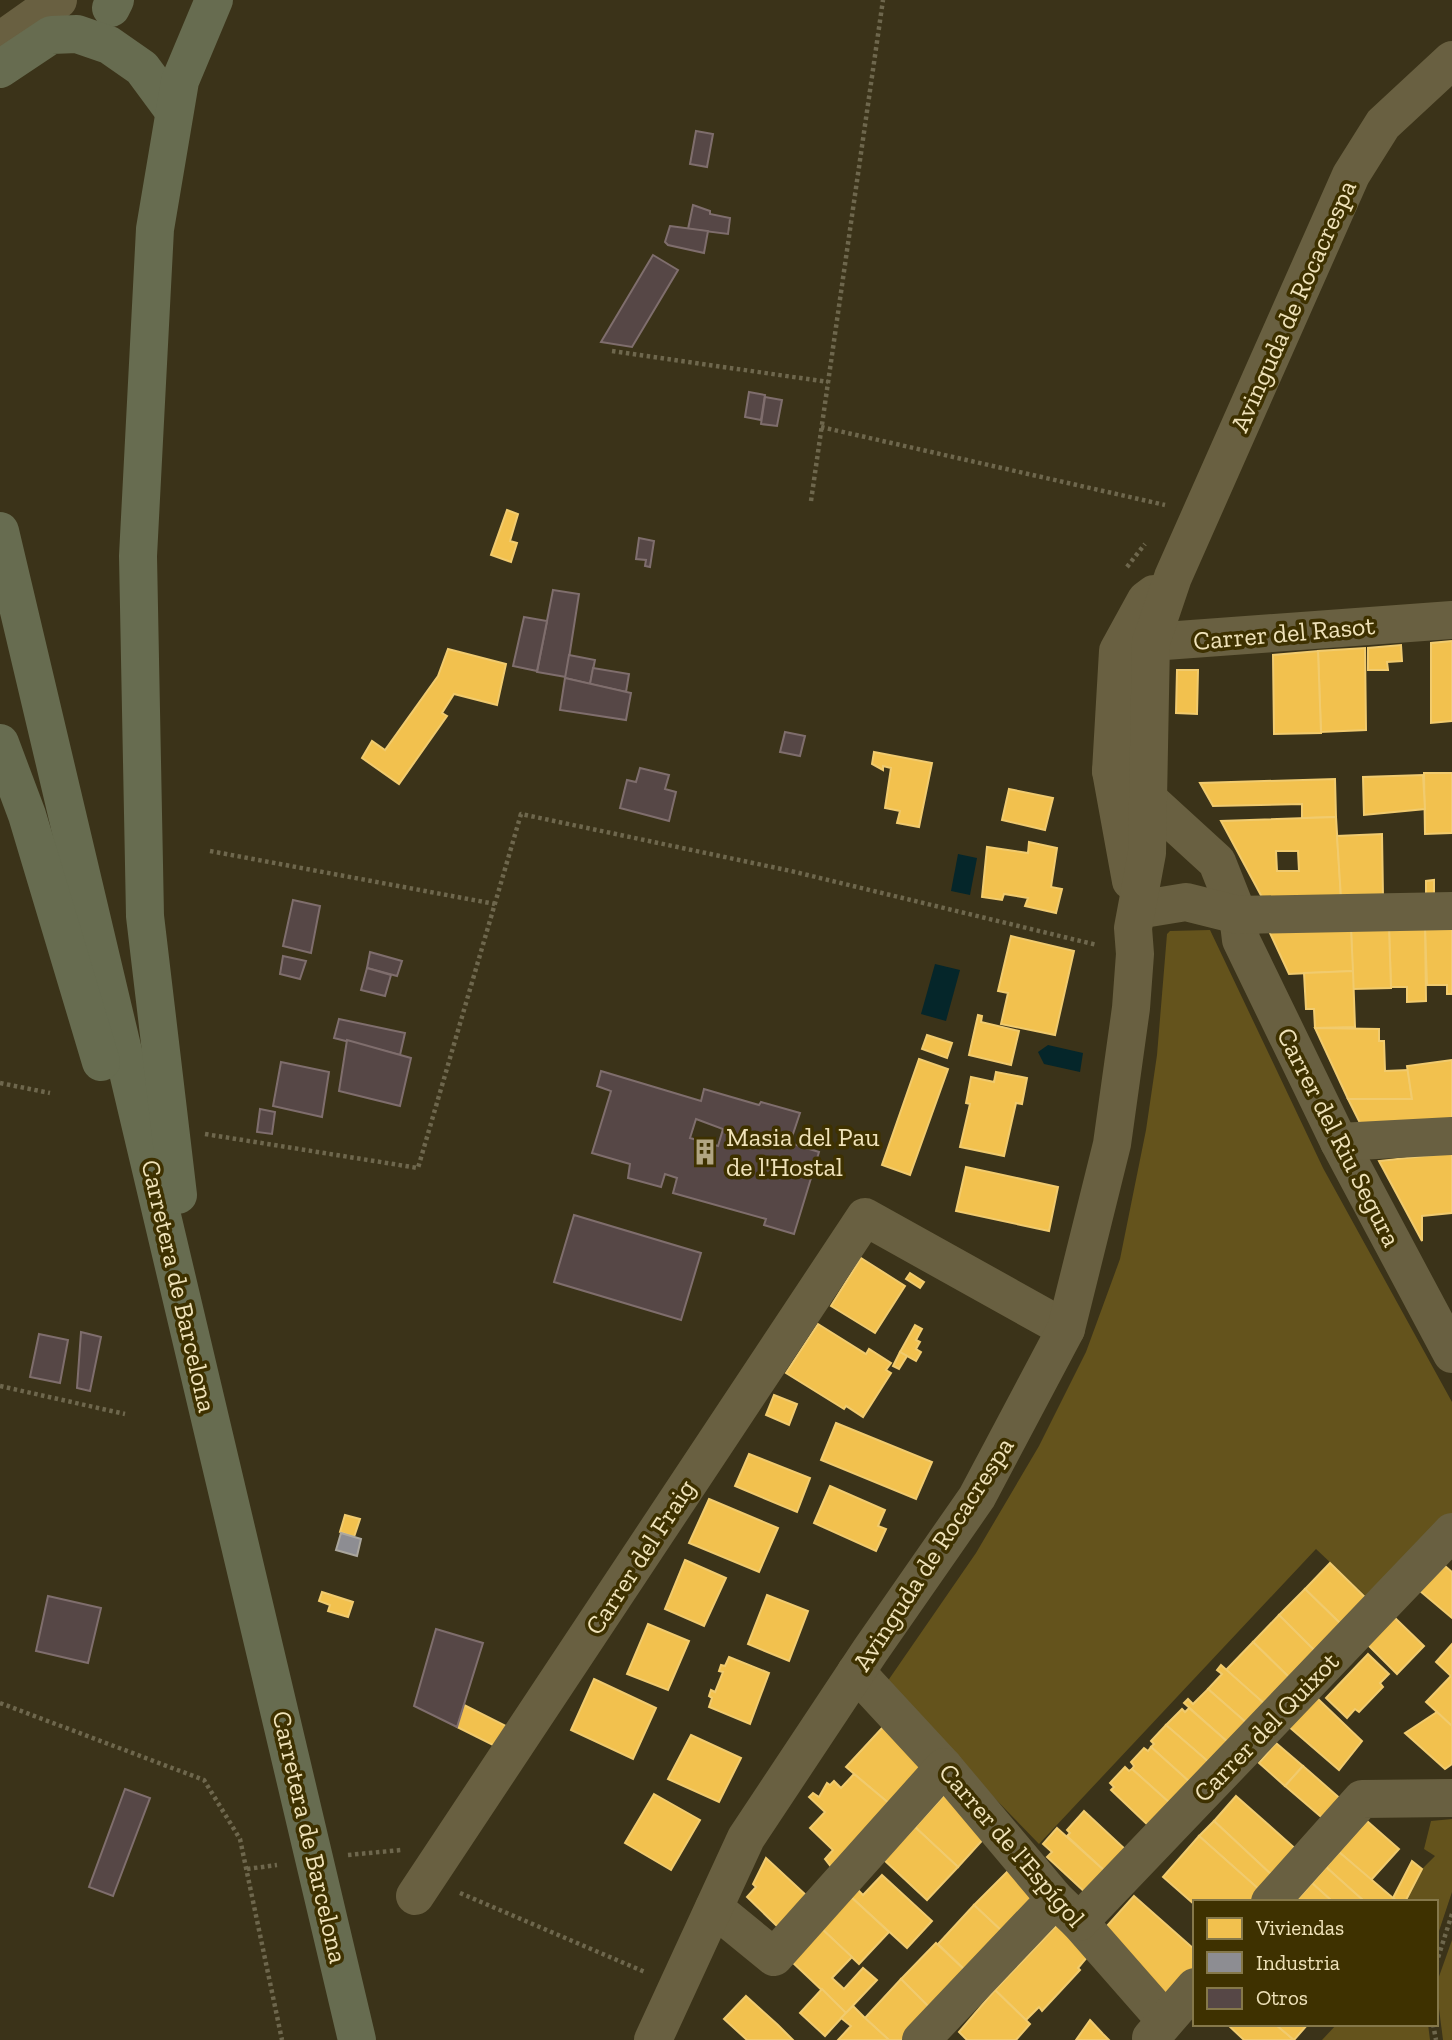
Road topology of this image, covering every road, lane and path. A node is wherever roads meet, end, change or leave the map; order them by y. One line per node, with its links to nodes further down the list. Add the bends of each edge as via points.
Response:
1 (58, 0): 6 (street)
2 (214, 0): 10 (highway, via 180,81)
3 (883, 0): 12 (path)
4 (116, 3): 5 (street)
5 (77, 34): 8 (highway, via 51,35); 9 (street); 10 (highway, via 109,45 142,68)
6 (6, 37)
7 (1452, 60): 15 (street, Avinguda de Rocacrespa, via 1383,124 1351,175)
8 (0, 69)
9 (0, 90)
10 (173, 110): 35 (highway, via 155,229 146,362 138,555 141,797 145,916)
11 (612, 351): 12 (path)
12 (828, 382): 13 (path)
13 (821, 427): 14 (path); 15 (path)
14 (811, 501)
15 (1201, 512): 18 (street, Avinguda de Rocacrespa, via 1173,577)
16 (0, 531): 35 (highway, Carretera de Barcelona)
17 (1452, 620): 18 (street, Carrer del Rasot)
18 (1134, 646): 20 (street, Avinguda de Rocacrespa); 21 (street, Avinguda de Rocacrespa)
19 (0, 743): 35 (highway, via 27,815)
20 (1111, 771): 21 (street, Carrer del Riu Segura); 24 (street, Avinguda de Rocacrespa)
21 (1147, 798): 24 (street, Avinguda de Rocacrespa, via 1146,853); 26 (street, Carrer del Riu Segura, via 1217,862)
22 (210, 852): 23 (path)
23 (495, 904): 27 (path, via 521,814 791,871); 30 (path, via 418,1168)
24 (1137, 910): 26 (street, via 1186,902); 27 (street, Avinguda de Rocacrespa)
25 (1452, 911): 26 (street)
26 (1238, 915): 32 (street, Carrer del Riu Segura, via 1241,940)
27 (1135, 954): 33 (street, Avinguda de Rocacrespa, via 1112,1144)
28 (0, 1083): 29 (path)
29 (50, 1093)
30 (204, 1134)
31 (1452, 1136): 32 (street)
32 (1339, 1142): 34 (street, Carrer del Riu Segura)
33 (1066, 1329): 39 (street, Avinguda de Rocacrespa, via 977,1497); 43 (street, Carrer del Fraig, via 865,1217)
34 (1452, 1354)
35 (198, 1367): 53 (highway, Carretera de Barcelona)
36 (0, 1386): 37 (path)
37 (125, 1414)
38 (1452, 1532): 46 (street, Carrer del Quixot)
39 (856, 1672): 41 (street, Carrer de l'Espígol); 45 (street, Avinguda de Rocacrespa, via 746,1838)
40 (0, 1703): 52 (path, via 204,1780 240,1839)
41 (944, 1767): 45 (street, via 774,1957); 46 (street, Carrer de l'Espígol)
42 (1452, 1798): 44 (street, via 1362,1799)
43 (421, 1888): 49 (path)
44 (1272, 1900)
45 (714, 1908): 49 (street, Avinguda de Rocacrespa)
46 (1067, 1911): 51 (street, Carrer de l'Espígol); 55 (street, Carrer del Quixot)
47 (1452, 1914): 48 (path)
48 (1438, 1958)
49 (678, 1986): 54 (street, Avinguda de Rocacrespa)
50 (1193, 1989): 51 (street)
51 (1157, 2030)
52 (282, 2040)
53 (357, 2040)
54 (653, 2040)
55 (921, 2040)

